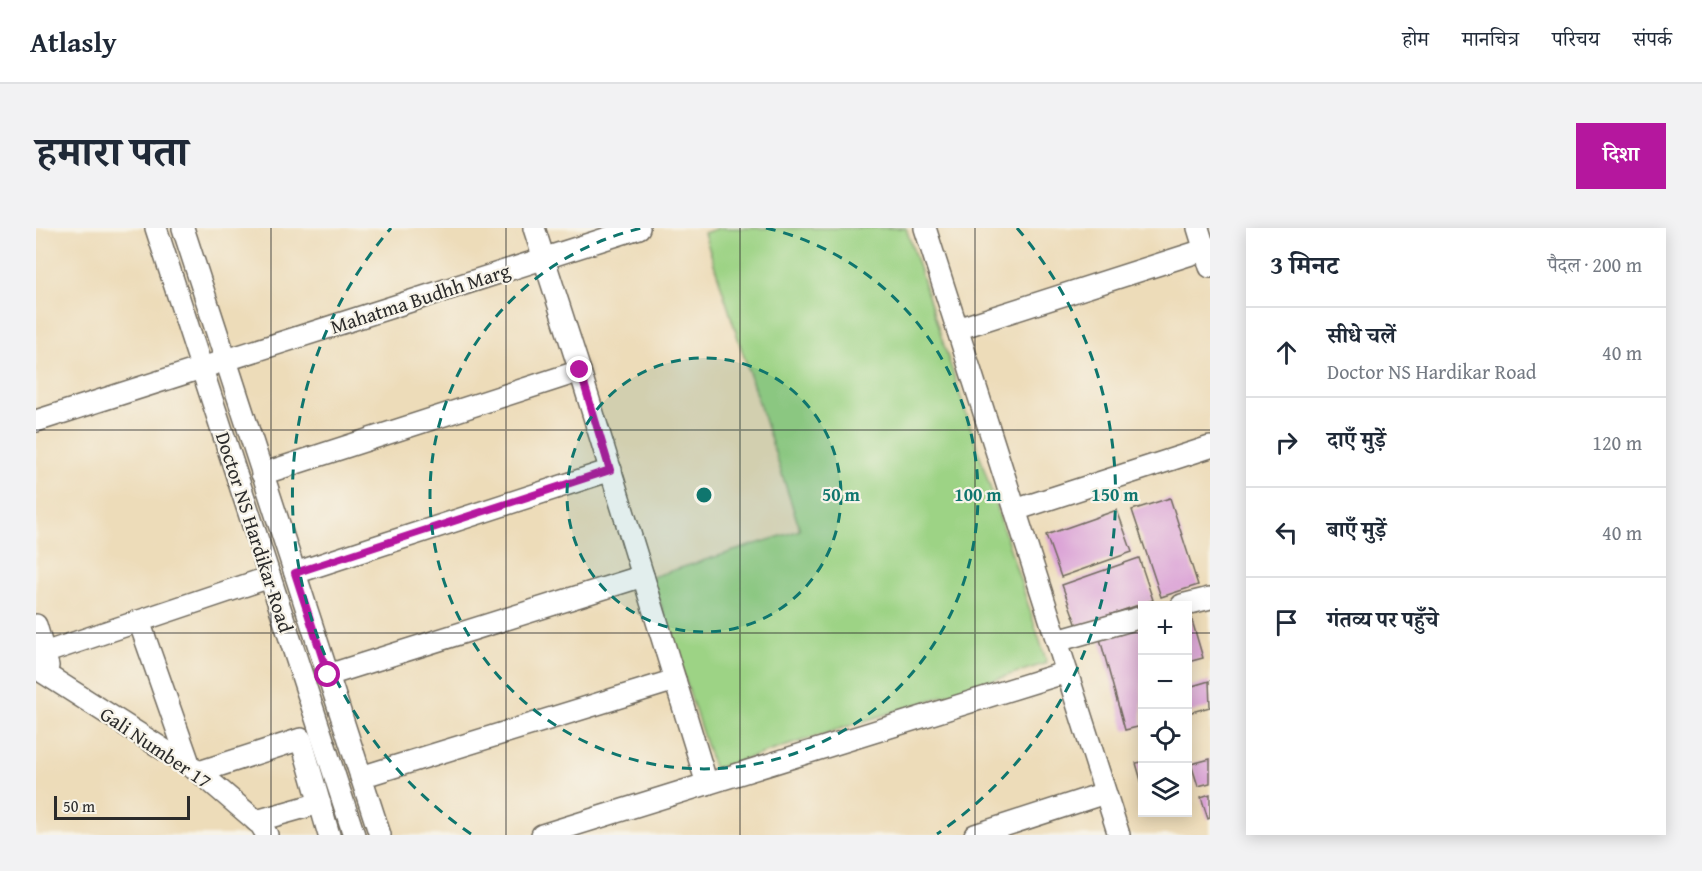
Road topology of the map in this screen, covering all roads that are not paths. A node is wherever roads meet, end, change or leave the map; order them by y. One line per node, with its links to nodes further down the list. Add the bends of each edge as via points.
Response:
1 (156, 228): 11 (street, Doctor NS Hardikar Road)
2 (183, 228): 10 (street, Doctor NS Hardikar Road)
3 (534, 228): 8 (street)
4 (639, 228): 8 (street, Mahatma Budhh Marg)
5 (925, 228): 9 (street)
6 (1198, 228): 7 (street)
7 (1208, 255): 9 (street)
8 (544, 258): 10 (street, Mahatma Budhh Marg); 12 (street)
9 (957, 329): 17 (street)
10 (225, 360): 11 (street, Mahatma Budhh Marg); 16 (street, Doctor NS Hardikar Road)
11 (201, 368): 13 (street, Mahatma Budhh Marg); 20 (street, Doctor NS Hardikar Road)
12 (580, 370): 15 (street); 16 (street)
13 (36, 421)
14 (1210, 447): 17 (street)
15 (610, 470): 18 (street); 19 (street)
16 (262, 474): 18 (street, Doctor NS Hardikar Road)
17 (1015, 510): 26 (street)
18 (295, 573): 29 (street, Doctor NS Hardikar Road)
19 (643, 576): 29 (street); 30 (street)
20 (270, 577): 24 (street); 39 (street, Doctor NS Hardikar Road)
21 (1210, 598): 22 (street)
22 (1192, 603)
23 (1138, 618): 26 (street)
24 (139, 621): 27 (street); 31 (street)
25 (36, 626): 27 (street)
26 (1057, 640): 28 (street)
27 (44, 666): 31 (street, Gali Number 17)
28 (1067, 672): 33 (street); 34 (street)
29 (328, 675): 32 (street, Doctor NS Hardikar Road)
30 (675, 680): 32 (street); 33 (street)
31 (194, 769): 35 (street, via 301,739); 36 (street, Gali Number 17)
32 (361, 777): 40 (street, Doctor NS Hardikar Road)
33 (707, 784): 37 (street)
34 (1106, 793): 42 (street); 43 (street)
35 (320, 803): 36 (street); 38 (street)
36 (262, 828)
37 (592, 828): 41 (street)
38 (329, 835)
39 (354, 835)
40 (380, 835)
41 (542, 835)
42 (975, 835)
43 (1119, 835)

